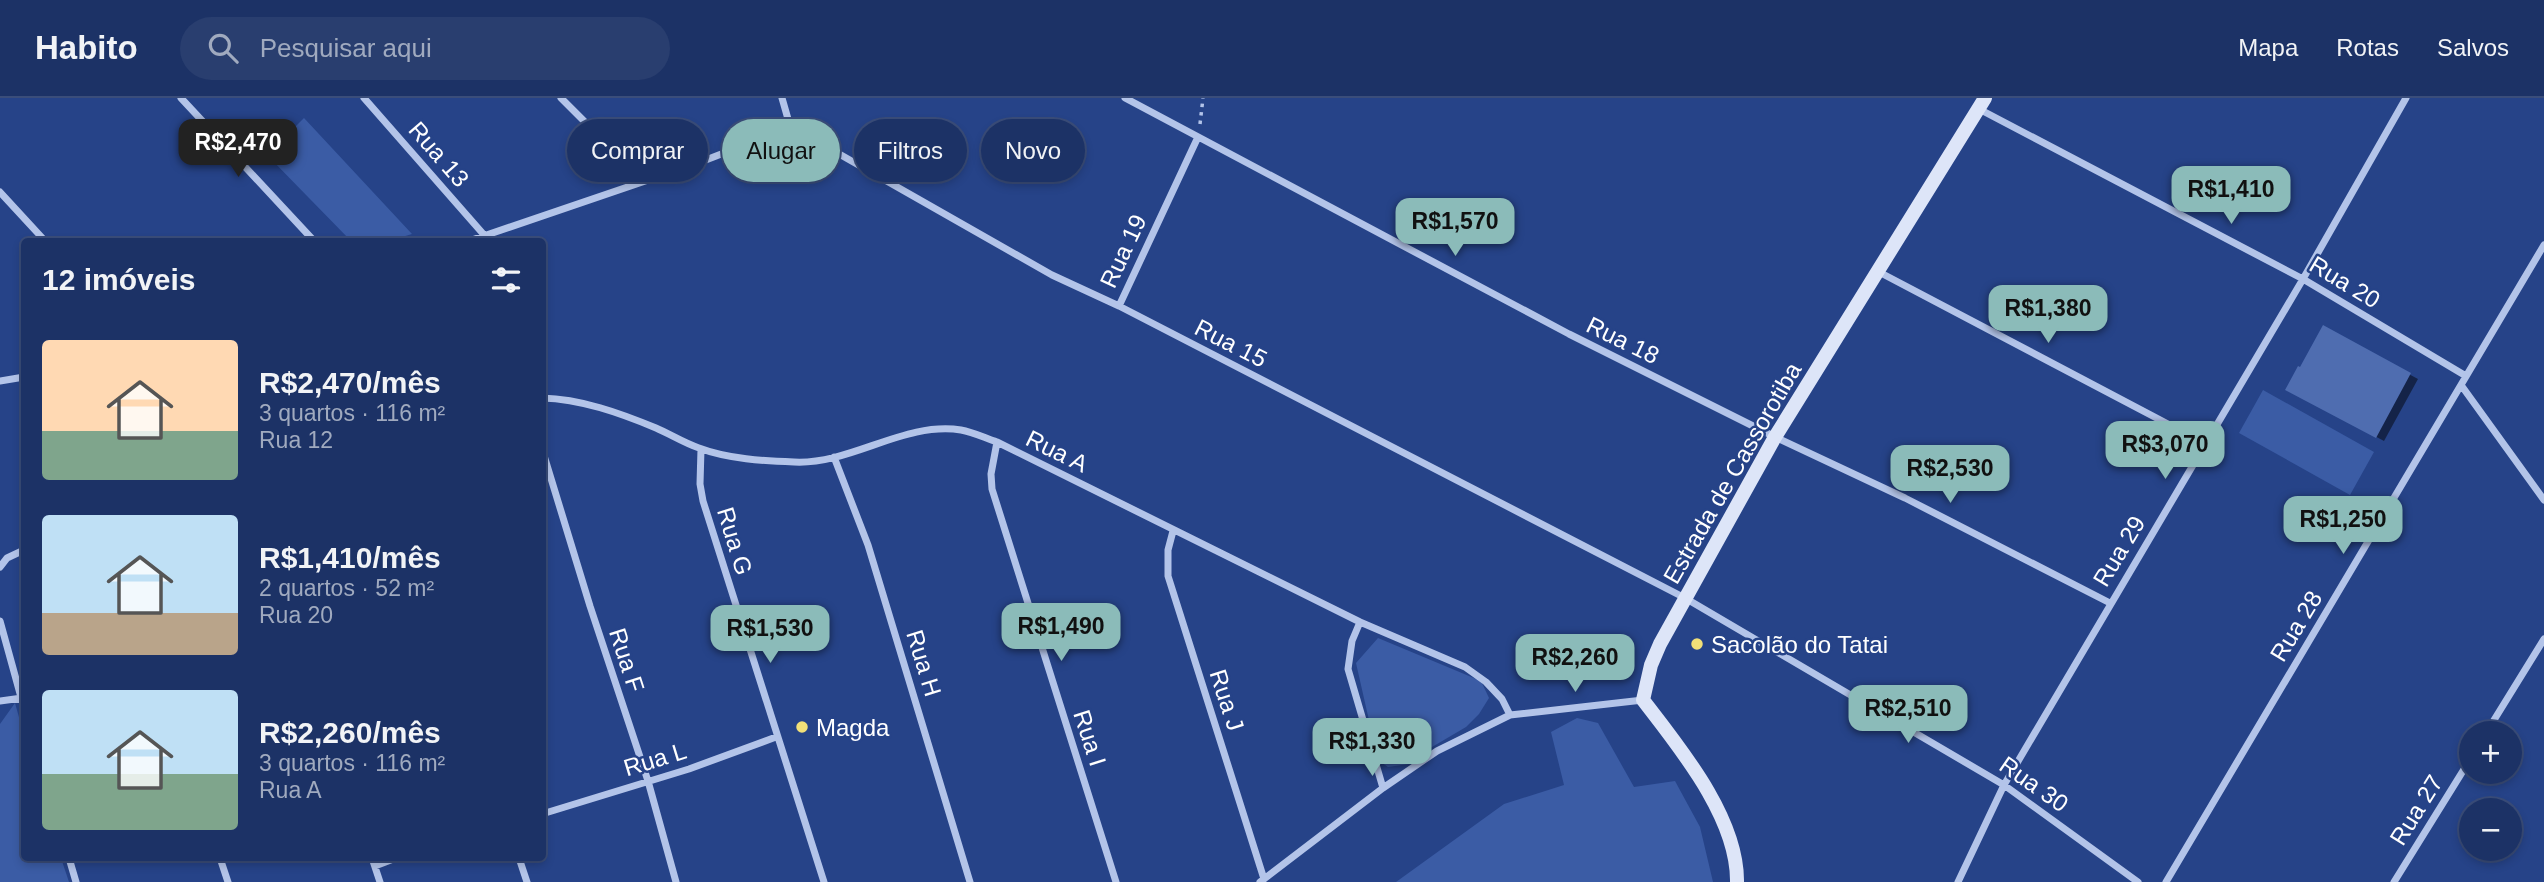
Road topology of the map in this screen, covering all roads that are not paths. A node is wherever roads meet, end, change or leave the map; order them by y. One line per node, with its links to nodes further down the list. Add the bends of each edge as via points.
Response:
1 (181, 98): 16 (street)
2 (364, 98): 14 (street, Rua 13)
3 (561, 98): 8 (street)
4 (783, 98): 9 (street)
5 (1125, 98): 10 (street, Rua 18)
6 (2406, 98): 20 (street, Rua 29)
7 (1982, 104): 19 (main road, Estrada de Cassorotiba); 20 (street, Rua 20)
8 (582, 119)
9 (788, 119)
10 (1198, 137): 21 (street, Rua 19); 27 (street, Rua 18, via 1569,334)
11 (840, 154): 21 (street, Rua 15, via 1052,275)
12 (641, 182): 14 (street)
13 (0, 192): 15 (street)
14 (485, 236): 17 (street)
15 (42, 238)
16 (311, 238)
17 (479, 238)
18 (2544, 245): 22 (street, Rua 28)
19 (1879, 272): 27 (main road, Estrada de Cassorotiba); 29 (street)
20 (2302, 279): 22 (street, Rua 20); 29 (street, Rua 29)
21 (1119, 306): 37 (street, Rua 15)
22 (2466, 376): 25 (street, Rua 28)
23 (21, 378): 24 (street)
24 (0, 381)
25 (2461, 385): 33 (street); 70 (street, Rua 28)
26 (546, 398): 30 (street, Rua A, via 586,404 655,427)
27 (1775, 437): 37 (main road, Estrada de Cassorotiba); 38 (street, Rua 18)
28 (997, 443): 31 (street, Rua A, via 963,430 941,429); 34 (street, Rua A); 66 (street, Rua I, via 992,489)
29 (2204, 443): 38 (street, Rua 29)
30 (701, 449): 31 (street, Rua A, via 799,463); 48 (street, Rua G, via 703,500)
31 (834, 457): 65 (street, Rua H, via 868,545)
32 (546, 462): 50 (street, Rua F)
33 (2544, 500)
34 (1173, 531): 40 (street, Rua A); 58 (street, Rua J, via 1168,576)
35 (21, 551): 36 (street)
36 (0, 567)
37 (1685, 598): 44 (main road, Estrada de Cassorotiba, via 1651,665); 51 (street, Rua 30)
38 (2110, 603): 51 (street, Rua 29)
39 (0, 621): 42 (street)
40 (1360, 622): 46 (street, Rua A, via 1465,667 1502,699); 52 (street, via 1348,669)
41 (2544, 639): 47 (street)
42 (21, 694)
43 (21, 698): 45 (street)
44 (1643, 699): 46 (street); 67 (main road, via 1714,800 1727,830)
45 (0, 701)
46 (1510, 715): 52 (street, via 1437,751)
47 (2493, 721)
48 (776, 737): 50 (street, Rua L); 64 (street, Rua G)
49 (2459, 777): 71 (street, Rua 27)
50 (648, 781): 53 (street, Rua L); 63 (street, Rua F)
51 (2004, 785): 68 (street, Rua 29); 69 (street, Rua 30)
52 (1383, 788): 58 (street)
53 (546, 813)
54 (70, 861): 59 (street)
55 (221, 861): 60 (street)
56 (520, 861): 62 (street)
57 (373, 862): 61 (street)
58 (1262, 880)
59 (76, 882)
60 (228, 882)
61 (380, 882)
62 (527, 882)
63 (676, 882)
64 (824, 882)
65 (970, 882)
66 (1116, 882)
67 (1737, 882)
68 (1958, 882)
69 (2138, 882)
70 (2166, 882)
71 (2394, 882)

